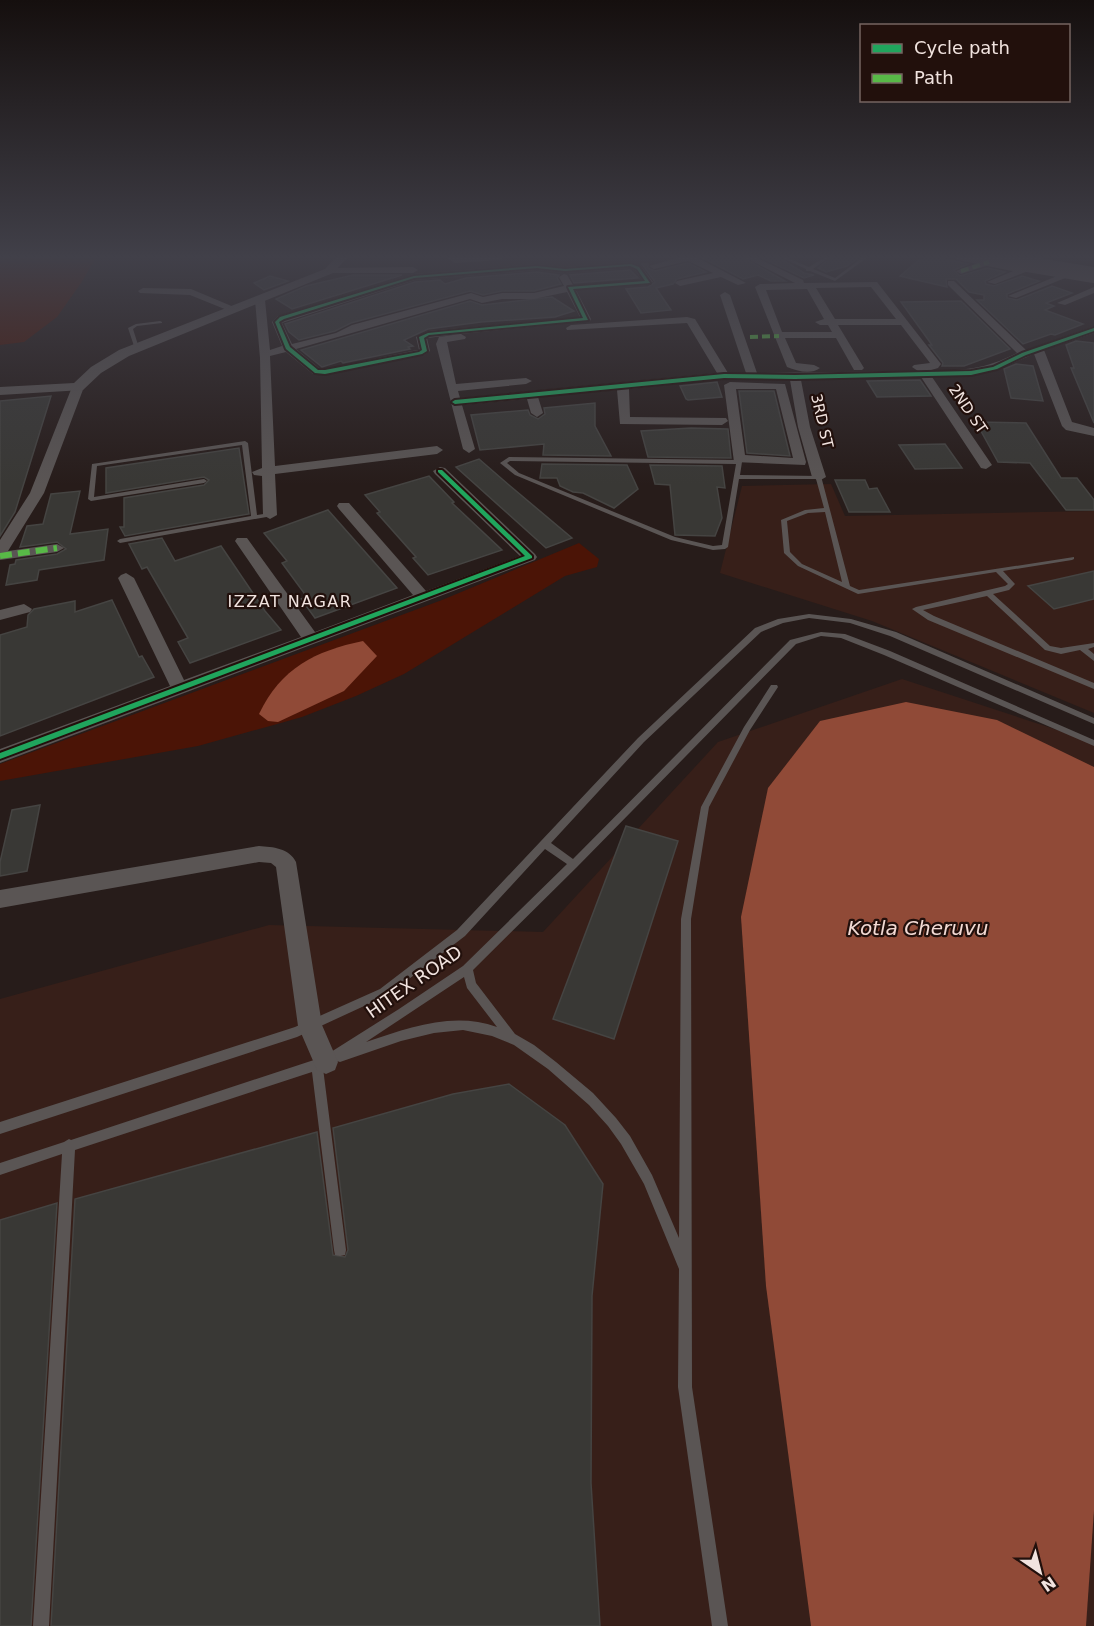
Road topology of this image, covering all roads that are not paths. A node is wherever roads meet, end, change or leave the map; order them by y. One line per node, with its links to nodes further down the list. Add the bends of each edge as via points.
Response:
1 (131, 333): 15 (lane)
2 (176, 333): 15 (street)
3 (263, 333): 19 (street)
4 (282, 333): 17 (street)
5 (338, 333): 17 (street)
6 (440, 333): 17 (street, via 421,337 425,351 420,354 326,372 317,372)
7 (519, 333): 31 (street, via 443,339)
8 (698, 333): 20 (street)
9 (738, 333): 24 (street)
10 (912, 333): 22 (street, via 937,365)
11 (1002, 333): 18 (street)
12 (1083, 333): 16 (street)
13 (778, 335): 14 (street); 22 (street, via 795,367)
14 (839, 335): 22 (street)
15 (137, 348): 30 (street, via 96,370)
16 (1038, 349): 18 (street); 39 (street, via 1066,423)
17 (290, 350): 19 (street)
18 (1024, 354): 23 (street, via 994,368 971,373)
19 (265, 356): 43 (street)
20 (716, 365): 21 (street); 26 (street)
21 (683, 368)
22 (858, 370): 23 (street); 28 (street)
23 (922, 372): 42 (street, 2ND ST)
24 (752, 375): 26 (street); 28 (street)
25 (583, 376): 32 (street)
26 (724, 376): 27 (street)
27 (622, 377): 32 (street); 37 (street, via 624,421)
28 (795, 377): 38 (street, 3RD ST)
29 (539, 380): 31 (street)
30 (78, 387): 33 (street); 55 (street, via 37,493)
31 (451, 388): 35 (street)
32 (588, 388): 34 (street)
33 (0, 391)
34 (531, 394): 35 (street); 36 (street)
35 (455, 402): 40 (street)
36 (537, 413)
37 (722, 421)
38 (797, 425): 38 (street, via 800,462 739,459 730,385 781,386); 45 (street, 3RD ST)
39 (1094, 432)
40 (469, 449)
41 (437, 450): 43 (street)
42 (986, 465)
43 (264, 471): 50 (street)
44 (440, 471): 61 (street, via 530,556)
45 (818, 475): 46 (lane); 49 (lane)
46 (737, 477): 46 (lane, via 739,462 509,459 503,463 517,474 673,539 720,549 725,546)
47 (204, 480): 51 (lane, via 92,499 94,465 245,443)
48 (344, 506): 61 (street)
49 (827, 510): 59 (lane); 59 (lane, via 807,511 784,520 787,553 800,565)
50 (270, 515): 51 (lane)
51 (254, 518): 52 (lane)
52 (120, 541)
53 (242, 541): 64 (street)
54 (57, 548): 55 (street)
55 (0, 551)
56 (1072, 558): 57 (lane)
57 (999, 570): 59 (lane, via 858,592); 60 (lane, via 1012,584)
58 (126, 578): 70 (street)
59 (847, 587)
60 (988, 593): 66 (lane, via 1048,648); 68 (lane, via 916,609)
61 (424, 597): 64 (street)
62 (24, 609): 63 (street)
63 (0, 615)
64 (312, 640): 70 (street)
65 (1094, 645): 66 (lane)
66 (1082, 648): 67 (lane)
67 (1094, 658)
68 (1094, 686)
69 (774, 687): 85 (lane, via 705,807 686,919)
70 (180, 688): 73 (street)
71 (1094, 721): 74 (lane, via 862,624 810,615 781,621 758,630 716,669 641,740)
72 (1094, 743): 75 (lane, HITEX ROAD, via 842,636 810,636 781,652)
73 (0, 756)
74 (545, 844): 75 (lane); 78 (lane, via 461,933 431,957 384,992)
75 (574, 864): 77 (lane, HITEX ROAD)
76 (0, 899): 78 (street, via 259,854 274,855 286,862)
77 (467, 969): 79 (lane, via 471,984); 80 (lane, HITEX ROAD)
78 (310, 1026): 80 (street); 81 (lane)
79 (510, 1036): 80 (lane, via 479,1027 441,1027); 85 (lane, via 541,1055 598,1105 623,1137 660,1203)
80 (322, 1063): 82 (lane, HITEX ROAD); 84 (lane)
81 (0, 1128)
82 (69, 1145): 83 (lane, HITEX ROAD); 86 (lane)
83 (0, 1169)
84 (340, 1250)
85 (685, 1272): 87 (lane, via 685,1387)
86 (41, 1626)
87 (720, 1626)

